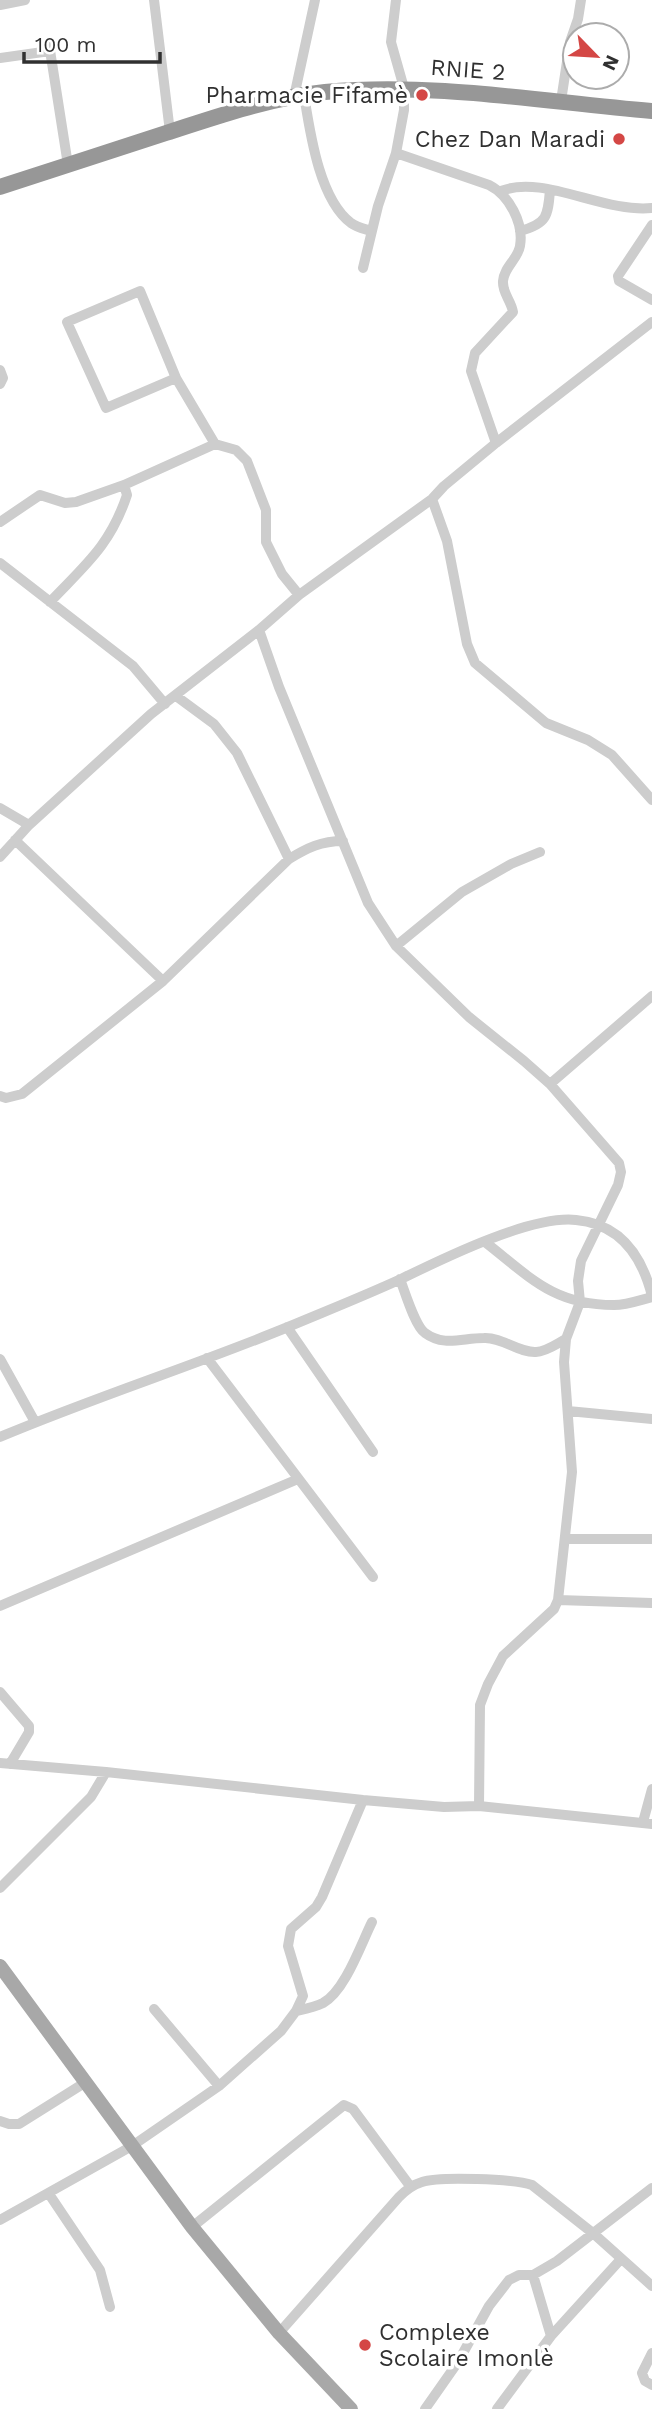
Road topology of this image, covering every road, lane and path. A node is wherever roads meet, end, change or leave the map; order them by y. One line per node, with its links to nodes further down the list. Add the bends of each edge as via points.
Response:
1 (25, 0): 6 (street)
2 (154, 0): 12 (street)
3 (315, 0): 9 (street)
4 (396, 0): 8 (street, via 391,42)
5 (581, 0): 10 (street)
6 (0, 5)
7 (0, 58): 14 (street, via 49,48)
8 (404, 88): 9 (highway, RNIE 2 / RNIE 2); 10 (highway, RNIE 2 / RNIE 2); 13 (street)
9 (299, 96): 12 (highway, RNIE 2 / RNIE 2); 20 (street, via 329,194 353,225)
10 (561, 101): 11 (highway, RNIE 2 / RNIE 2)
11 (652, 111)
12 (170, 132): 14 (highway, RNIE 2 / RNIE 2)
13 (396, 153): 17 (street); 20 (street)
14 (68, 165): 15 (highway, RNIE 2 / RNIE 2)
15 (0, 187)
16 (550, 190): 17 (street, via 522,185); 18 (street, via 618,206); 21 (street, via 546,218 536,227)
17 (500, 191): 21 (street)
18 (652, 208)
19 (652, 225): 23 (street, via 618,276 619,281)
20 (371, 231): 22 (street)
21 (520, 231): 28 (street, via 520,246 503,281 513,312 472,360 471,372)
22 (363, 268)
23 (652, 300)
24 (652, 322): 28 (street)
25 (0, 370): 27 (street)
26 (176, 378): 26 (street, via 106,408 68,322 140,291); 29 (street)
27 (0, 384)
28 (496, 443): 31 (street)
29 (215, 444): 30 (street); 34 (street, via 236,450 247,461 266,510 266,542)
30 (124, 485): 32 (street, via 76,502 40,495); 35 (street, via 127,495 108,539)
31 (432, 499): 34 (street); 39 (street, via 447,541 467,644 475,663 546,723 612,755)
32 (0, 522)
33 (0, 563): 35 (street)
34 (299, 595): 36 (street)
35 (50, 602): 38 (street, via 133,666)
36 (259, 630): 37 (street); 43 (street)
37 (176, 696): 38 (street); 46 (street, via 214,724 237,754)
38 (165, 704): 41 (street)
39 (652, 800)
40 (0, 808): 41 (street)
41 (29, 825): 42 (street)
42 (15, 840): 45 (street); 48 (street)
43 (343, 841): 46 (street, via 327,841); 47 (street, via 368,903)
44 (540, 852): 47 (street, via 462,892)
45 (0, 857)
46 (289, 859): 48 (street)
47 (396, 946): 50 (street, via 468,1017)
48 (163, 981): 51 (street, via 22,1094)
49 (652, 996): 50 (street)
50 (550, 1084): 52 (street, via 619,1163 618,1185)
51 (0, 1096)
52 (598, 1224): 53 (street, via 574,1219 542,1222); 55 (street, via 627,1244 648,1278); 56 (street, via 580,1261)
53 (485, 1242): 54 (street); 56 (street, via 548,1292)
54 (400, 1279): 57 (street); 58 (street, via 422,1331 435,1339 496,1339 534,1353)
55 (652, 1297): 56 (street, via 616,1305)
56 (580, 1302): 58 (street)
57 (287, 1327): 59 (street); 65 (street)
58 (566, 1339): 61 (street)
59 (207, 1358): 63 (street); 66 (street)
60 (0, 1359): 63 (street)
61 (568, 1412): 62 (street); 67 (street, via 572,1472)
62 (652, 1419)
63 (35, 1422): 64 (street)
64 (0, 1437)
65 (373, 1452)
66 (298, 1479): 69 (street); 72 (street)
67 (565, 1539): 68 (street); 70 (street)
68 (652, 1539)
69 (373, 1577)
70 (558, 1600): 71 (street); 78 (street, via 503,1656 488,1684 480,1705)
71 (652, 1603)
72 (0, 1606)
73 (0, 1692): 74 (street, via 29,1726)
74 (5, 1764): 75 (street)
75 (106, 1772): 77 (street); 80 (street, via 92,1797)
76 (652, 1789): 79 (street)
77 (363, 1800): 78 (street); 84 (street, via 322,1897 291,1929 287,1940 303,1996)
78 (479, 1806): 79 (street)
79 (648, 1823)
80 (0, 1888)
81 (372, 1922): 84 (street, via 331,1997)
82 (0, 1966): 85 (main road)
83 (154, 2009): 86 (street)
84 (296, 2011): 86 (street, via 281,2031)
85 (86, 2082): 87 (street, via 19,2124); 88 (main road)
86 (219, 2086): 88 (street)
87 (0, 2122)
88 (132, 2147): 91 (street); 93 (main road)
89 (410, 2186): 93 (street, via 353,2109 344,2105); 94 (street, via 425,2180 522,2181); 99 (street)
90 (652, 2188): 94 (street)
91 (49, 2194): 92 (street); 98 (street, via 100,2270)
92 (0, 2220)
93 (192, 2227): 99 (main road)
94 (594, 2234): 95 (street); 96 (street)
95 (621, 2259): 97 (street); 100 (street)
96 (533, 2274): 100 (street); 104 (street, via 519,2275 502,2289)
97 (652, 2286)
98 (110, 2307)
99 (279, 2333): 103 (main road)
100 (551, 2336): 105 (street)
101 (652, 2353): 102 (street, via 642,2373)
102 (652, 2385)
103 (351, 2409)
104 (425, 2409)
105 (497, 2409)

